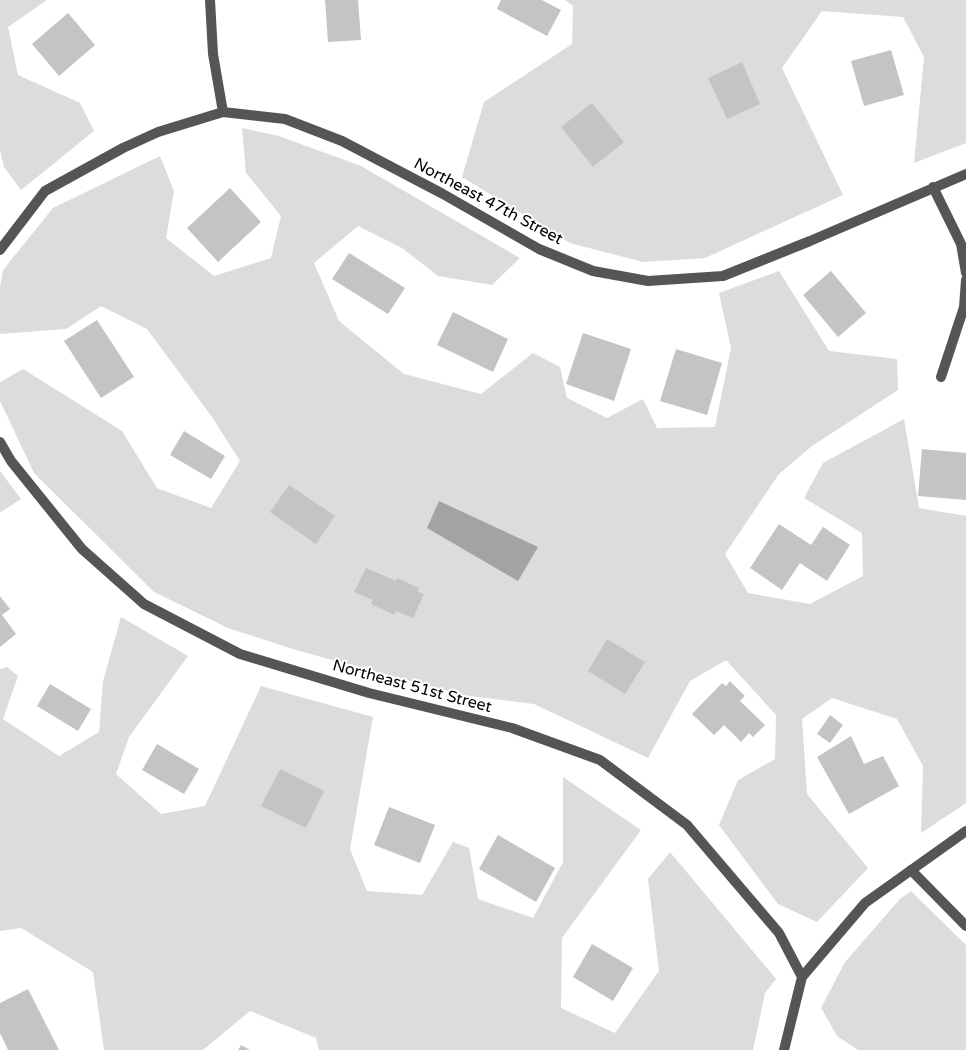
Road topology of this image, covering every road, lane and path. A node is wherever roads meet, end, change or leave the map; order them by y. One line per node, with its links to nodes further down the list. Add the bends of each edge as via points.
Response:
1 (210, 0): 2 (street, via 213,54)
2 (223, 112): 4 (street, Northeast 47th Street, via 286,119 342,141 539,249 593,271 648,281 723,276); 5 (street, via 158,132 45,191)
3 (966, 174): 4 (street, Northeast 47th Street)
4 (933, 187): 6 (street, via 961,244)
5 (0, 250)
6 (966, 272)
7 (966, 280): 8 (street, via 964,307)
8 (941, 377)
9 (0, 442): 13 (street, Northeast 51st Street, via 11,461 82,549 144,604 240,654 369,694 512,728 600,760 687,825 779,933)
10 (966, 831): 11 (street)
11 (911, 870): 12 (street); 13 (street, via 864,903)
12 (966, 926)
13 (802, 977): 14 (street)
14 (784, 1050)

